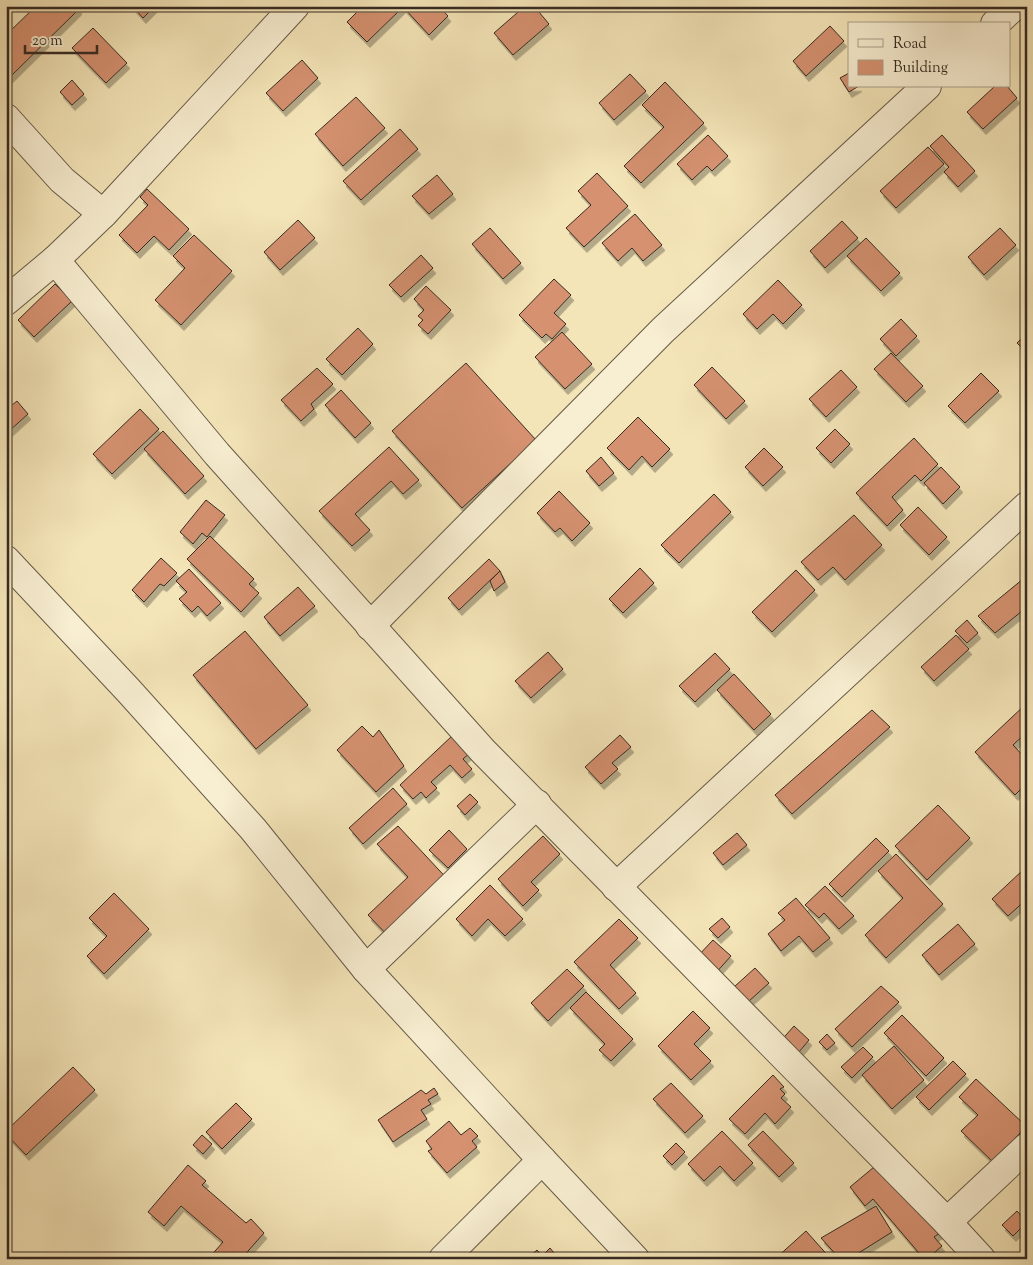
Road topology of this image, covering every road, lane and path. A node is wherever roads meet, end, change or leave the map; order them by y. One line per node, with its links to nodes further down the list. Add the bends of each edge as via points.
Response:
1 (294, 6): 6 (street)
2 (1014, 6): 3 (street)
3 (997, 22)
4 (925, 88): 11 (street, via 662,330)
5 (6, 118): 6 (street, via 62,180)
6 (103, 214): 7 (street)
7 (54, 260): 8 (street); 11 (street, via 217,454)
8 (6, 300)
9 (1027, 506): 13 (street)
10 (6, 560): 14 (street, via 241,816)
11 (370, 626): 12 (street, via 483,751)
12 (537, 804): 13 (street); 14 (street)
13 (616, 887): 17 (street)
14 (366, 969): 16 (street)
15 (1027, 1147): 17 (street)
16 (542, 1160): 18 (street); 19 (street)
17 (947, 1222): 20 (street)
18 (443, 1259)
19 (635, 1259)
20 (981, 1259)

